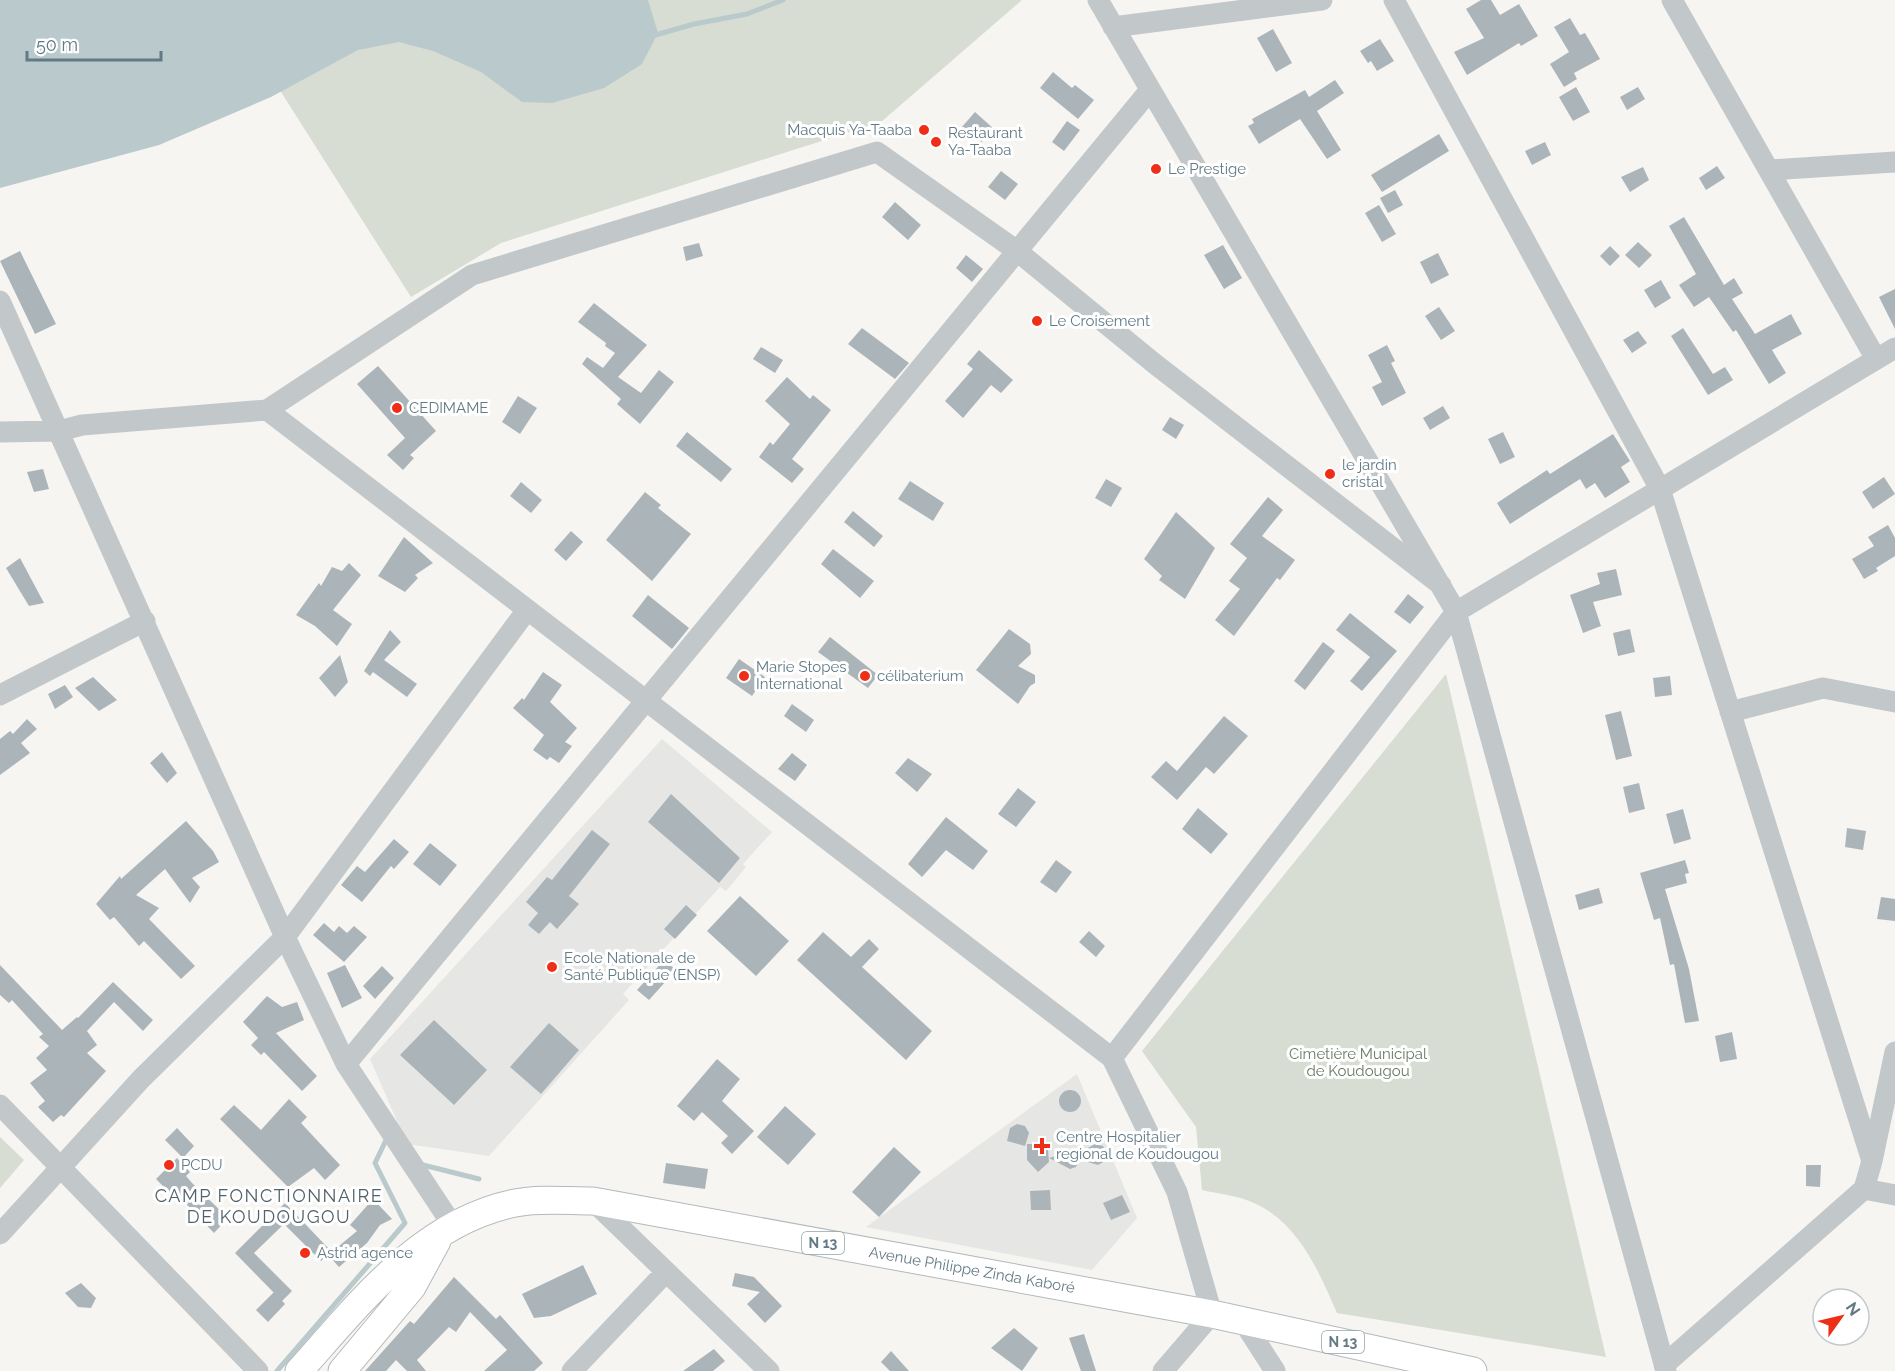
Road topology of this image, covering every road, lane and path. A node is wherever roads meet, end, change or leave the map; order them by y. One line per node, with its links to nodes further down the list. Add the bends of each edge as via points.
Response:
1 (1098, 0): 5 (street)
2 (1322, 0): 5 (street)
3 (1394, 0): 16 (street)
4 (1672, 0): 8 (street)
5 (1113, 27): 6 (street)
6 (1150, 90): 9 (street); 17 (street)
7 (1895, 162): 8 (street)
8 (1769, 170): 12 (street)
9 (1017, 251): 13 (street, via 877,152 472,275); 17 (street, via 1155,364); 22 (street)
10 (0, 301): 14 (street)
11 (1895, 348): 12 (street)
12 (1876, 359): 16 (street)
13 (267, 410): 14 (street, via 82,425); 18 (street)
14 (59, 431): 15 (street); 20 (street)
15 (0, 432)
16 (1660, 489): 19 (street); 24 (street)
17 (1441, 585): 19 (street)
18 (527, 610): 22 (street); 25 (street)
19 (1456, 612): 27 (street); 41 (street)
20 (145, 621): 21 (street); 25 (street)
21 (0, 695)
22 (646, 701): 27 (street); 28 (street)
23 (1895, 702): 24 (street, via 1823,688)
24 (1730, 712): 30 (street)
25 (285, 936): 28 (street); 31 (street, via 141,1080)
26 (1895, 1052): 30 (street)
27 (1112, 1058): 38 (street, via 1178,1192)
28 (346, 1064): 35 (street)
29 (0, 1105): 31 (street)
30 (1872, 1161): 32 (street)
31 (62, 1167): 36 (street); 42 (street)
32 (1864, 1189): 33 (street); 41 (street)
33 (1895, 1195)
34 (593, 1201): 35 (main road, Avenue Philippe Zinda Kaboré / N 13, via 517,1203 489,1210); 37 (street); 38 (main road, Avenue Philippe Zinda Kaboré / N 13)
35 (446, 1232): 43 (main road, Avenue Philippe Zinda Kaboré / N 13, via 390,1270); 44 (main road, via 412,1287)
36 (0, 1234)
37 (666, 1272): 45 (street); 46 (street)
38 (1212, 1314): 39 (main road, Avenue Philippe Zinda Kaboré / N 13); 47 (street)
39 (1243, 1321): 40 (main road, Avenue Philippe Zinda Kaboré / N 13); 48 (street)
40 (1402, 1362): 49 (main road, Avenue Philippe Zinda Kaboré / N 13)
41 (1665, 1368)
42 (258, 1371)
43 (299, 1371)
44 (342, 1371)
45 (572, 1371)
46 (770, 1371)
47 (1163, 1371)
48 (1275, 1371)
49 (1473, 1371)

